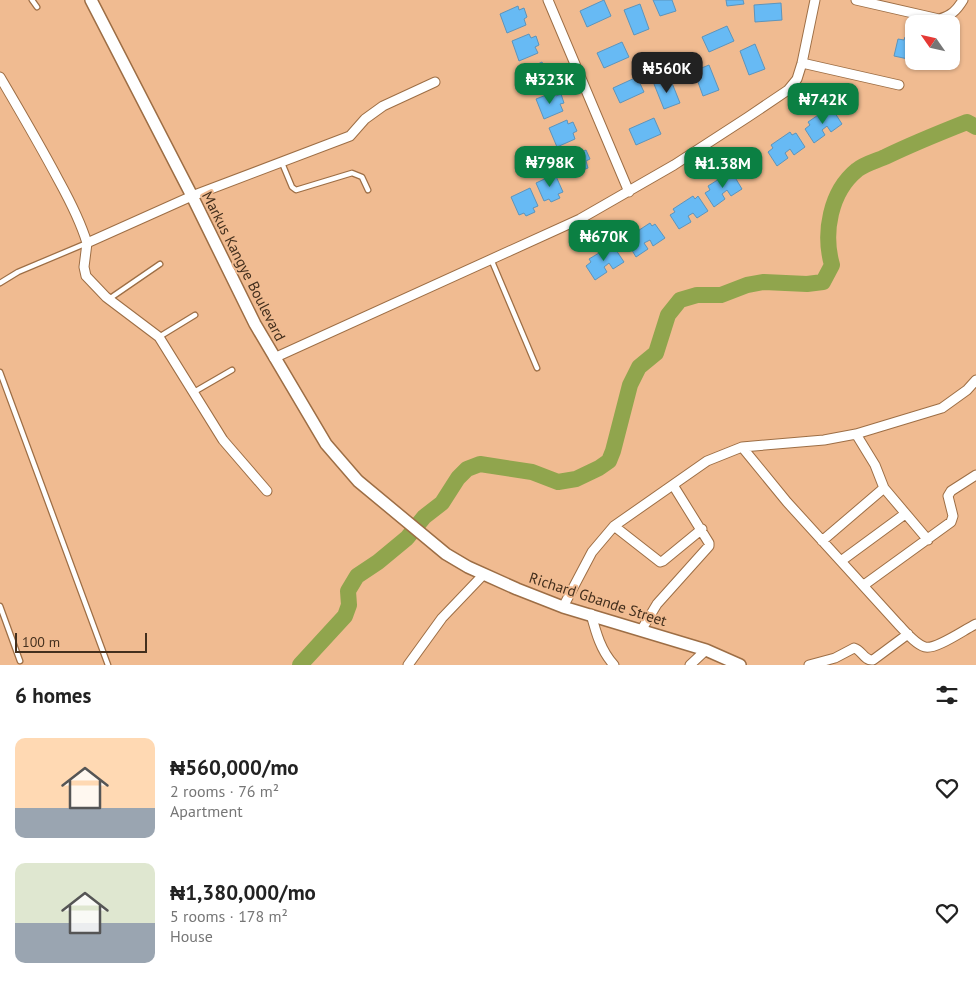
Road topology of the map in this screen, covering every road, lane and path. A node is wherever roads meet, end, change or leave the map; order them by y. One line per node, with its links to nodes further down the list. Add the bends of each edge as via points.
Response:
1 (32, 0): 7 (lane)
2 (91, 0): 15 (street, Markus Kangye Boulevard)
3 (548, 0): 14 (street)
4 (815, 0): 8 (street)
5 (856, 0): 6 (street, via 939,18 948,16)
6 (963, 0)
7 (37, 7)
8 (802, 63): 11 (street); 14 (street, via 797,79 788,90)
9 (0, 77): 16 (street, via 74,209)
10 (436, 82): 12 (street, via 383,106 350,136)
11 (900, 85)
12 (282, 161): 13 (lane, via 296,190 352,173 362,177); 15 (street)
13 (368, 190)
14 (629, 192): 17 (street, via 580,219)
15 (192, 196): 16 (street); 23 (street, Markus Kangye Boulevard)
16 (87, 243): 19 (lane); 20 (street, via 86,276)
17 (491, 259): 23 (street); 24 (lane)
18 (160, 264): 20 (lane)
19 (0, 283)
20 (109, 300): 22 (street)
21 (195, 316): 22 (lane)
22 (159, 337): 28 (street)
23 (274, 358): 38 (street, Markus Kangye Boulevard, via 338,460)
24 (537, 368)
25 (232, 370): 28 (lane)
26 (0, 372): 52 (lane)
27 (976, 380): 29 (street, via 942,408)
28 (194, 392): 34 (street, via 223,440)
29 (856, 434): 30 (street); 33 (street, via 875,465)
30 (742, 447): 32 (street, via 707,461); 39 (street)
31 (976, 475): 40 (street, via 950,491 951,522)
32 (672, 485): 36 (street); 37 (street)
33 (884, 488): 35 (street); 39 (street)
34 (267, 490)
35 (905, 514): 40 (street); 41 (street)
36 (614, 526): 37 (street, via 660,562); 45 (street, via 592,552)
37 (702, 529): 48 (street, via 709,546 657,604)
38 (426, 538): 42 (street, Richard Gbande Street, via 446,554)
39 (822, 540): 41 (street)
40 (928, 540): 43 (street)
41 (841, 561): 43 (street)
42 (484, 574): 45 (street, Richard Gbande Street); 53 (street, via 442,618)
43 (864, 585): 49 (street)
44 (0, 606): 51 (lane)
45 (563, 606): 46 (street, Richard Gbande Street)
46 (591, 614): 48 (street, Richard Gbande Street); 54 (street, via 605,654)
47 (976, 624): 49 (street, via 930,648)
48 (642, 629): 50 (street, Richard Gbande Street)
49 (908, 634): 57 (street, via 872,660 854,648 835,658)
50 (706, 650): 55 (street); 56 (street, Richard Gbande Street)
51 (20, 661)
52 (108, 665)
53 (408, 665)
54 (614, 665)
55 (690, 665)
56 (740, 665)
57 (809, 665)

